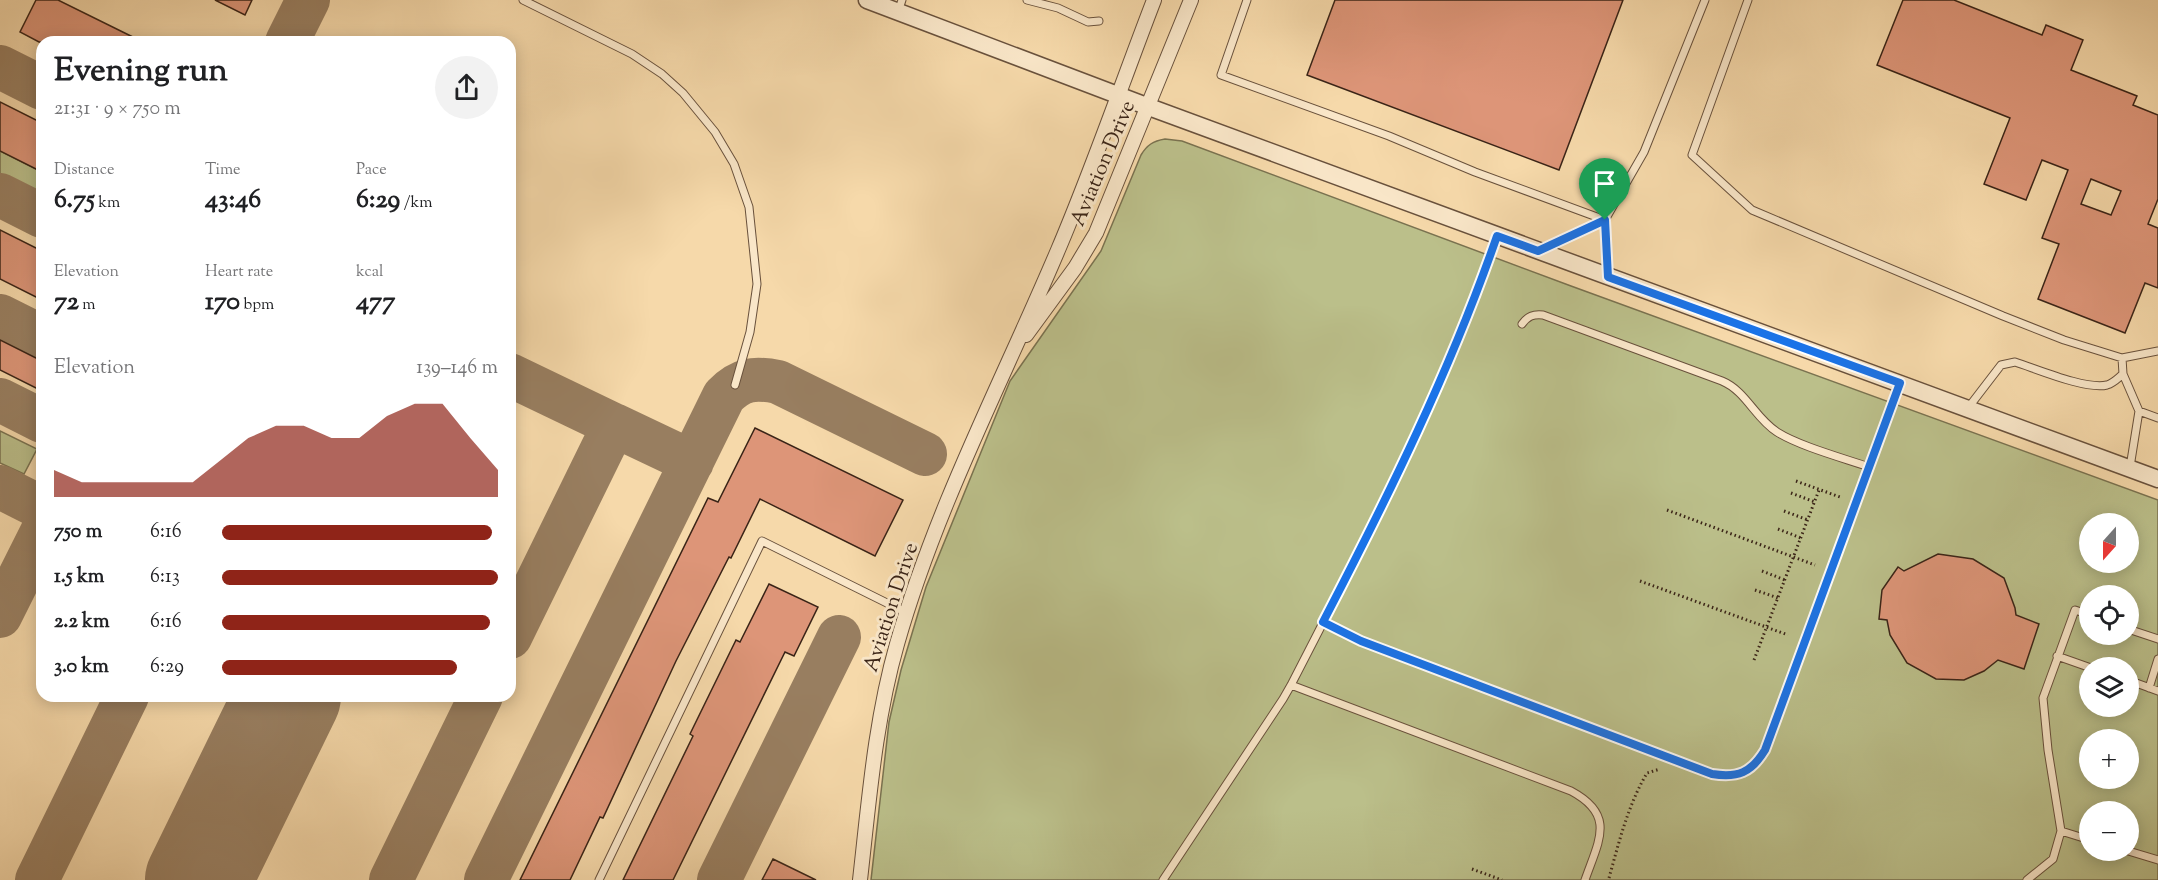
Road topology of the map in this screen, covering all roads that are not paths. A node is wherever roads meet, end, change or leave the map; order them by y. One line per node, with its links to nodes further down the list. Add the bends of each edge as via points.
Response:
1 (523, 0): 25 (lane, via 632,54 662,74 715,132 734,164 749,207 757,284 750,332)
2 (867, 0): 10 (street)
3 (1028, 0): 11 (lane)
4 (1062, 0): 11 (lane)
5 (1154, 0): 13 (street, Aviation Drive)
6 (1191, 0): 14 (street, Aviation Drive)
7 (1247, 0): 15 (lane, via 1221,75)
8 (1705, 0): 15 (lane, via 1644,152)
9 (1748, 0): 21 (lane, via 1692,155 1752,210 2003,316)
10 (900, 6): 13 (street)
11 (1058, 8): 12 (lane, via 1088,22)
12 (1099, 21)
13 (1117, 95): 14 (street); 22 (street, Aviation Drive, via 1058,249)
14 (1149, 107): 16 (street); 22 (street, Aviation Drive, via 1096,233)
15 (1605, 220): 17 (lane); 18 (lane)
16 (1497, 236): 17 (street); 34 (lane, via 1474,301 1412,445)
17 (1538, 251): 18 (street)
18 (1608, 277): 24 (street)
19 (1522, 324): 29 (lane, via 1527,317 1543,315 1722,381 1740,392 1775,431)
20 (2158, 351): 21 (lane)
21 (2122, 358): 23 (lane)
22 (1008, 360): 33 (street, Aviation Drive, via 934,537)
23 (2123, 374): 26 (lane, via 2105,386 2072,382 2009,363 2001,365); 27 (lane)
24 (1900, 383): 26 (street); 29 (lane)
25 (735, 385)
26 (1968, 408): 30 (street)
27 (2139, 411): 28 (lane); 30 (lane)
28 (2158, 418)
29 (1869, 467): 34 (lane, via 1765,750 1757,763 1742,774 1712,774 1361,641)
30 (2130, 468): 31 (street)
31 (2158, 479)
32 (2079, 611): 37 (lane, via 2075,610)
33 (907, 613): 48 (lane, via 762,541); 49 (street, Aviation Drive, via 877,736)
34 (1323, 622): 41 (lane)
35 (2139, 633): 36 (lane)
36 (2158, 639)
37 (2057, 656): 39 (lane); 44 (lane, via 2043,698)
38 (2158, 659): 42 (lane)
39 (2079, 664)
40 (2139, 684): 42 (lane)
41 (1291, 685): 50 (lane); 51 (lane, via 1587,799 1596,810 1600,835)
42 (2149, 688): 43 (lane)
43 (2158, 691)
44 (2061, 831): 45 (lane); 52 (lane, via 2053,859)
45 (2079, 837)
46 (2139, 854): 47 (lane)
47 (2158, 860)
48 (599, 880)
49 (860, 880)
50 (1162, 880)
51 (1585, 880)
52 (2027, 880)

